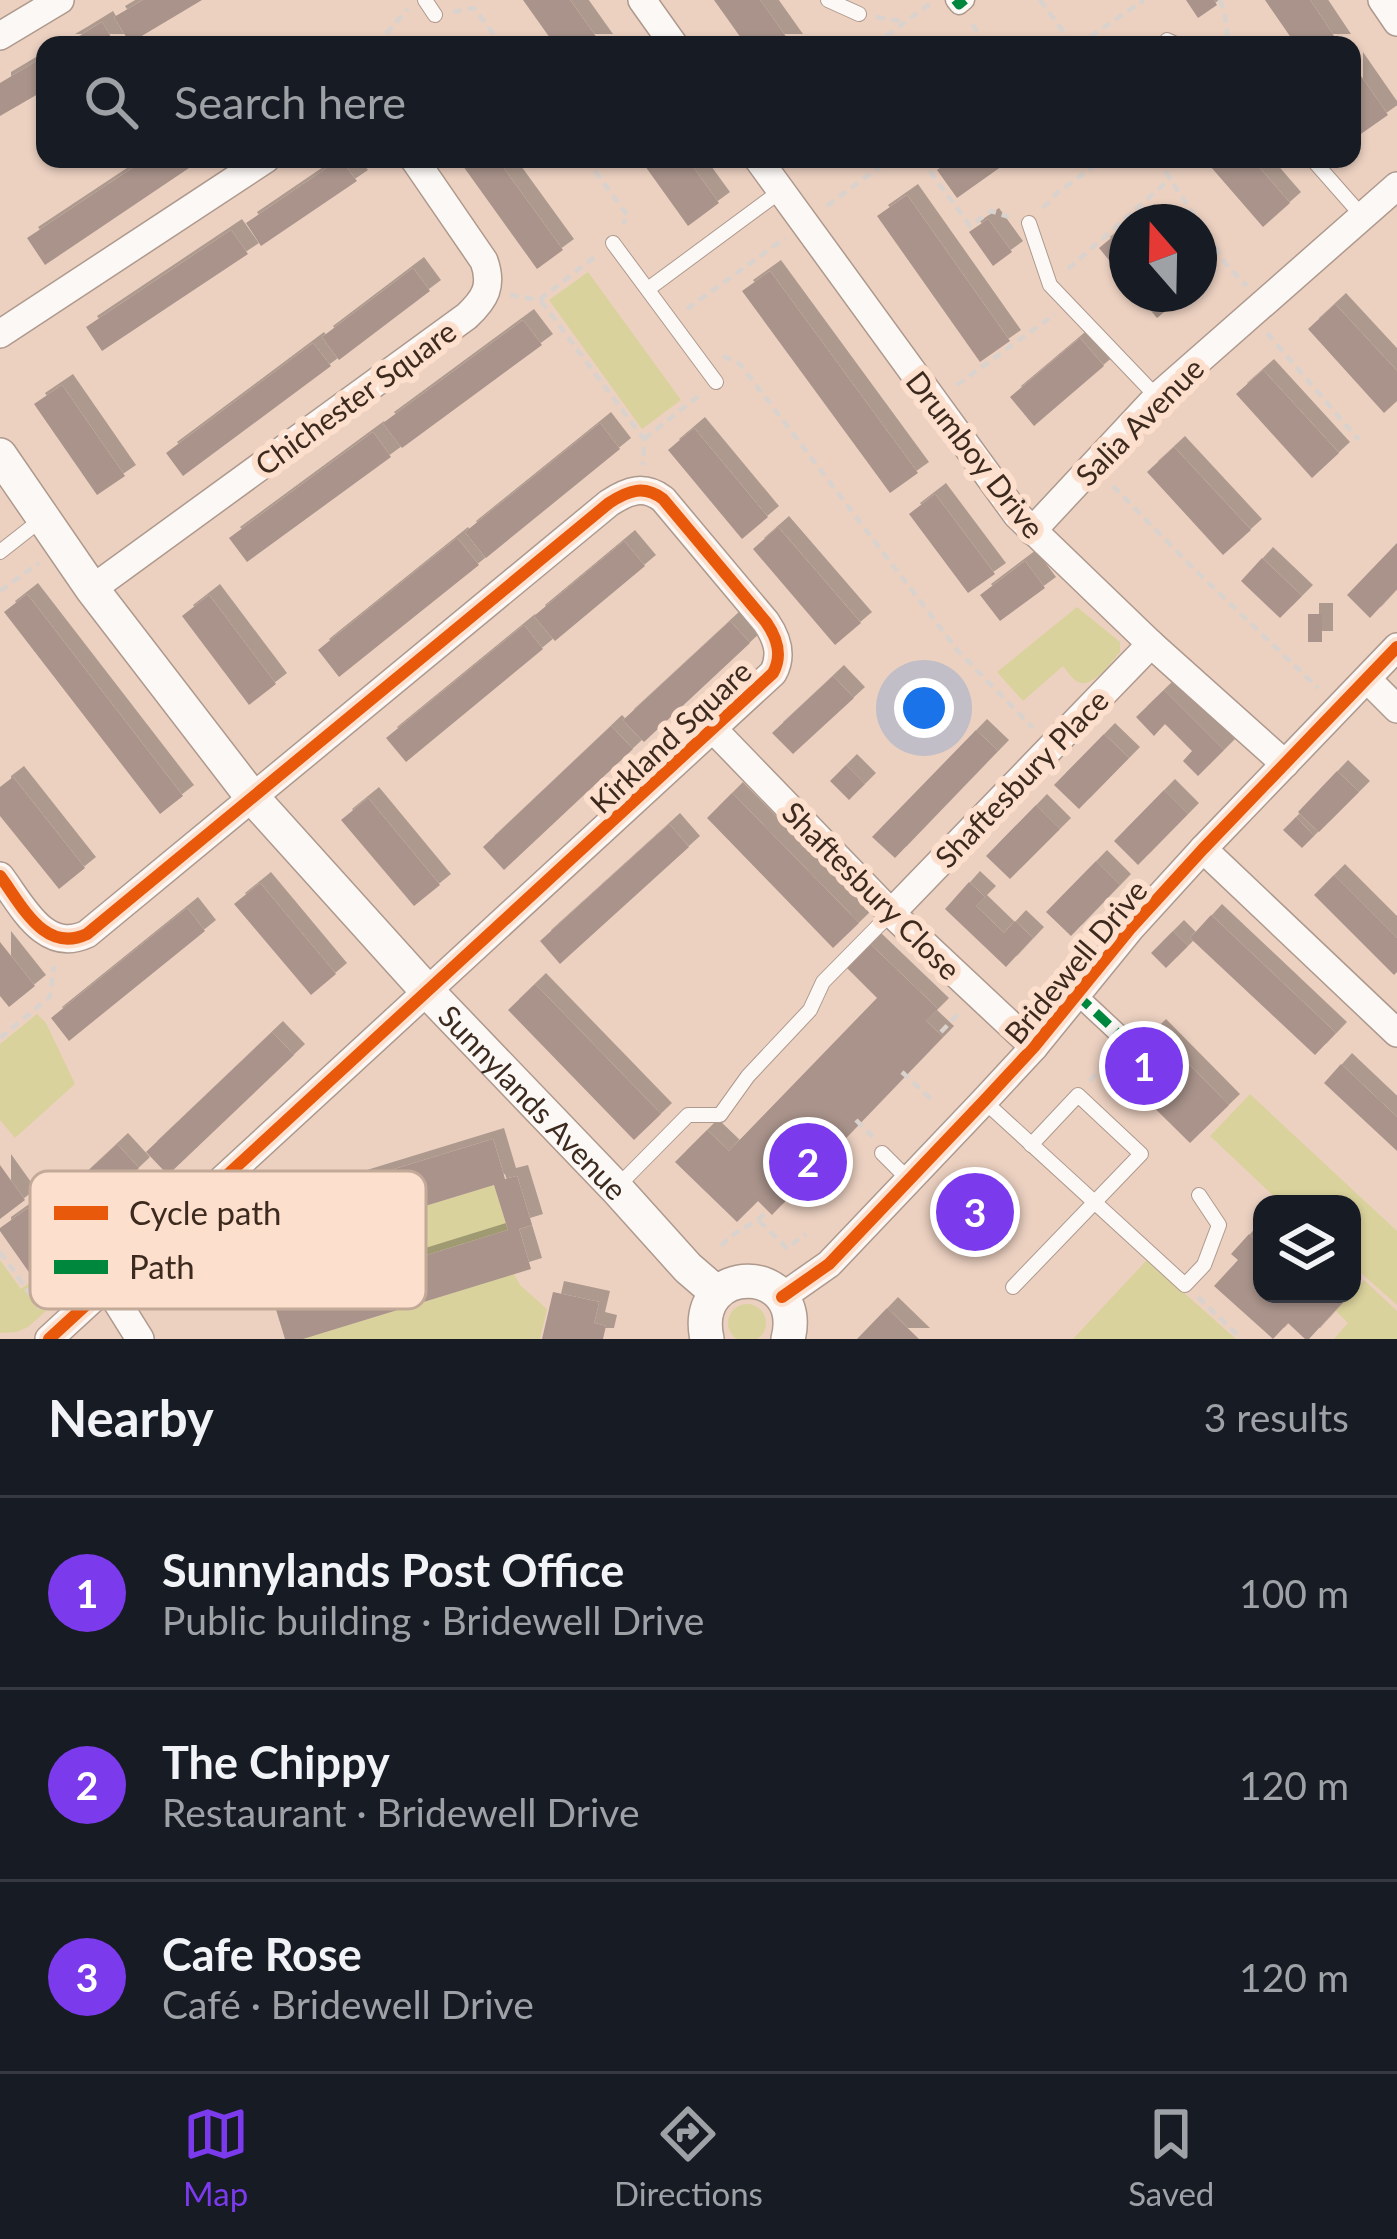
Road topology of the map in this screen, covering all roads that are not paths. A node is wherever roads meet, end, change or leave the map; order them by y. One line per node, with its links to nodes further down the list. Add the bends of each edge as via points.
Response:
1 (60, 0): 9 (street)
2 (425, 0): 7 (lane)
3 (642, 0): 10 (street)
4 (828, 0): 6 (lane)
5 (1383, 0): 8 (street)
6 (859, 14)
7 (435, 15)
8 (1397, 22)
9 (0, 36)
10 (668, 36)
11 (252, 168): 21 (street)
12 (420, 168): 28 (street, Chichester Square, via 484,261 487,292 466,316)
13 (765, 168): 16 (street, Drumboy Drive)
14 (1320, 168): 17 (lane)
15 (1397, 186): 17 (street, Salia Avenue)
16 (782, 190): 20 (lane); 25 (street, Drumboy Drive)
17 (1363, 217): 23 (street, Salia Avenue)
18 (1029, 223): 23 (lane, via 1050,285)
19 (614, 243): 20 (lane)
20 (647, 290): 22 (lane)
21 (0, 334)
22 (716, 382)
23 (1157, 397): 25 (street, Salia Avenue)
24 (0, 455): 26 (street, Sunnylands Avenue)
25 (1032, 531): 29 (street, Drumboy Drive)
26 (52, 533): 27 (lane); 28 (street, Sunnylands Avenue)
27 (0, 551)
28 (92, 589): 35 (street, Sunnylands Avenue)
29 (1151, 644): 34 (street, Drumboy Drive); 38 (street, Shaftesbury Place)
30 (1397, 647): 31 (street, Bridewell Drive)
31 (1367, 679): 32 (street); 34 (street, Bridewell Drive)
32 (1397, 709)
33 (713, 730): 35 (street, Kirkland Square, via 773,673 777,645 667,503 642,489 609,503); 38 (street, Shaftesbury Close); 39 (street, Kirkland Square)
34 (1285, 764): 36 (street, Bridewell Drive)
35 (252, 796): 37 (street, via 70,940 33,920); 39 (street, Sunnylands Avenue)
36 (1203, 849): 40 (street, Bridewell Drive); 41 (street)
37 (0, 876)
38 (891, 913): 43 (street, Shaftesbury Close); 49 (lane, via 823,982 810,1010 720,1115 688,1115)
39 (428, 992): 47 (street, Kirkland Square); 49 (street, Sunnylands Avenue)
40 (1076, 994): 42 (street); 43 (street, Bridewell Drive)
41 (1397, 1034)
42 (1129, 1044)
43 (1034, 1047): 44 (street, Bridewell Drive)
44 (984, 1101): 45 (lane); 48 (street, Bridewell Drive)
45 (1031, 1145): 51 (lane); 51 (lane, via 1078,1095 1141,1154)
46 (882, 1153): 48 (lane)
47 (231, 1171)
48 (909, 1180): 54 (street, Bridewell Drive, via 829,1264)
49 (616, 1188): 53 (street, Sunnylands Avenue)
50 (1199, 1195): 51 (lane, via 1219,1225 1204,1265 1185,1285)
51 (1094, 1203): 52 (lane)
52 (1013, 1287)
53 (717, 1293): 54 (street, via 758,1282); 59 (street, via 705,1315)
54 (782, 1298): 60 (street)
55 (81, 1309): 57 (street, Kirkland Square)
56 (121, 1309): 58 (street)
57 (53, 1335)
58 (140, 1339)
59 (707, 1339)
60 (788, 1339)

